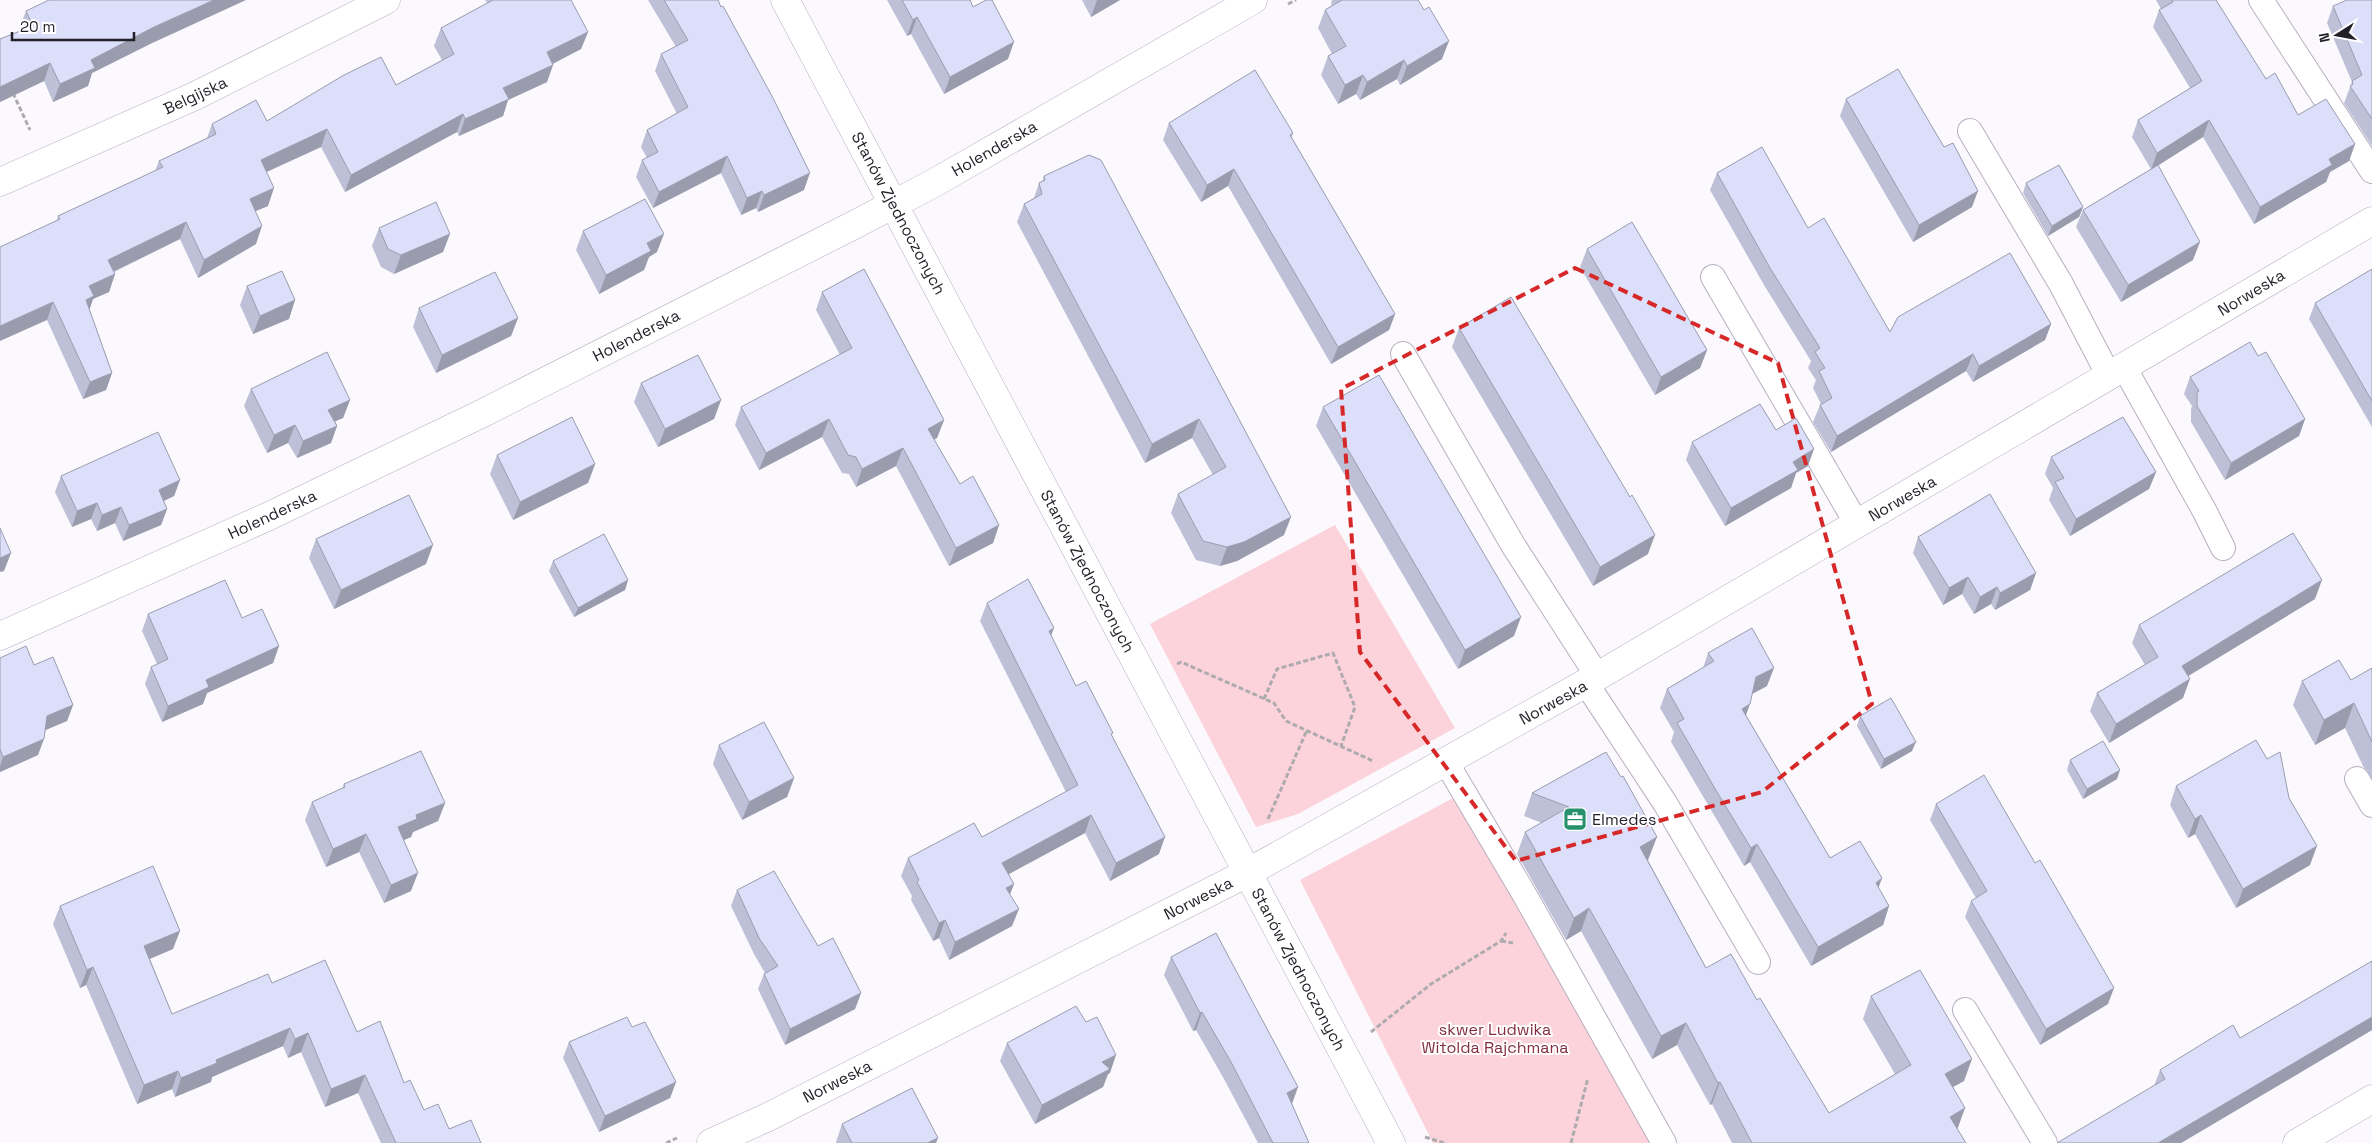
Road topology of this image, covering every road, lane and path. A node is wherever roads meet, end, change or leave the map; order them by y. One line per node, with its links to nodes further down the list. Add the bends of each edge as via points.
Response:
1 (386, 0): 7 (street, Belgijska, via 195,96)
2 (784, 0): 10 (street, Stanów Zjednoczonych)
3 (1253, 0): 10 (street, Holenderska)
4 (2261, 0): 8 (lane)
5 (12, 90): 7 (path)
6 (1970, 132): 14 (lane)
7 (44, 163): 9 (street, Belgijska)
8 (2372, 171)
9 (0, 182)
10 (894, 204): 17 (street, Holenderska, via 533,388 336,484); 28 (street, Stanów Zjednoczonych)
11 (2372, 221): 14 (street, Norweska)
12 (1713, 276): 15 (lane)
13 (1403, 354): 19 (lane)
14 (2117, 371): 15 (street, Norweska); 16 (lane, via 2204,510)
15 (1857, 524): 19 (street, Norweska)
16 (2223, 548)
17 (0, 636)
18 (1173, 666): 20 (path, via 1181,662)
19 (1592, 680): 23 (street, Norweska); 30 (lane)
20 (1264, 699): 21 (path, via 1274,703 1286,721); 22 (path, via 1277,669 1333,653 1355,707)
21 (1307, 730): 22 (path); 27 (path)
22 (1341, 746): 24 (path)
23 (1446, 762): 28 (street, Norweska); 29 (lane)
24 (1378, 763)
25 (2357, 779): 26 (lane)
26 (2372, 804)
27 (1268, 821)
28 (1248, 873): 36 (street, Norweska); 37 (street, Stanów Zjednoczonych)
29 (1527, 899): 32 (lane); 33 (path, via 1502,941 1430,984 1386,1022)
30 (1758, 962)
31 (1964, 1010): 41 (lane)
32 (1600, 1032): 39 (path); 40 (lane)
33 (1368, 1033)
34 (2372, 1099): 42 (street)
35 (1422, 1136): 38 (path)
36 (711, 1143)
37 (1391, 1143)
38 (1444, 1143)
39 (1571, 1143)
40 (1664, 1143)
41 (2045, 1143)
42 (2297, 1143)

